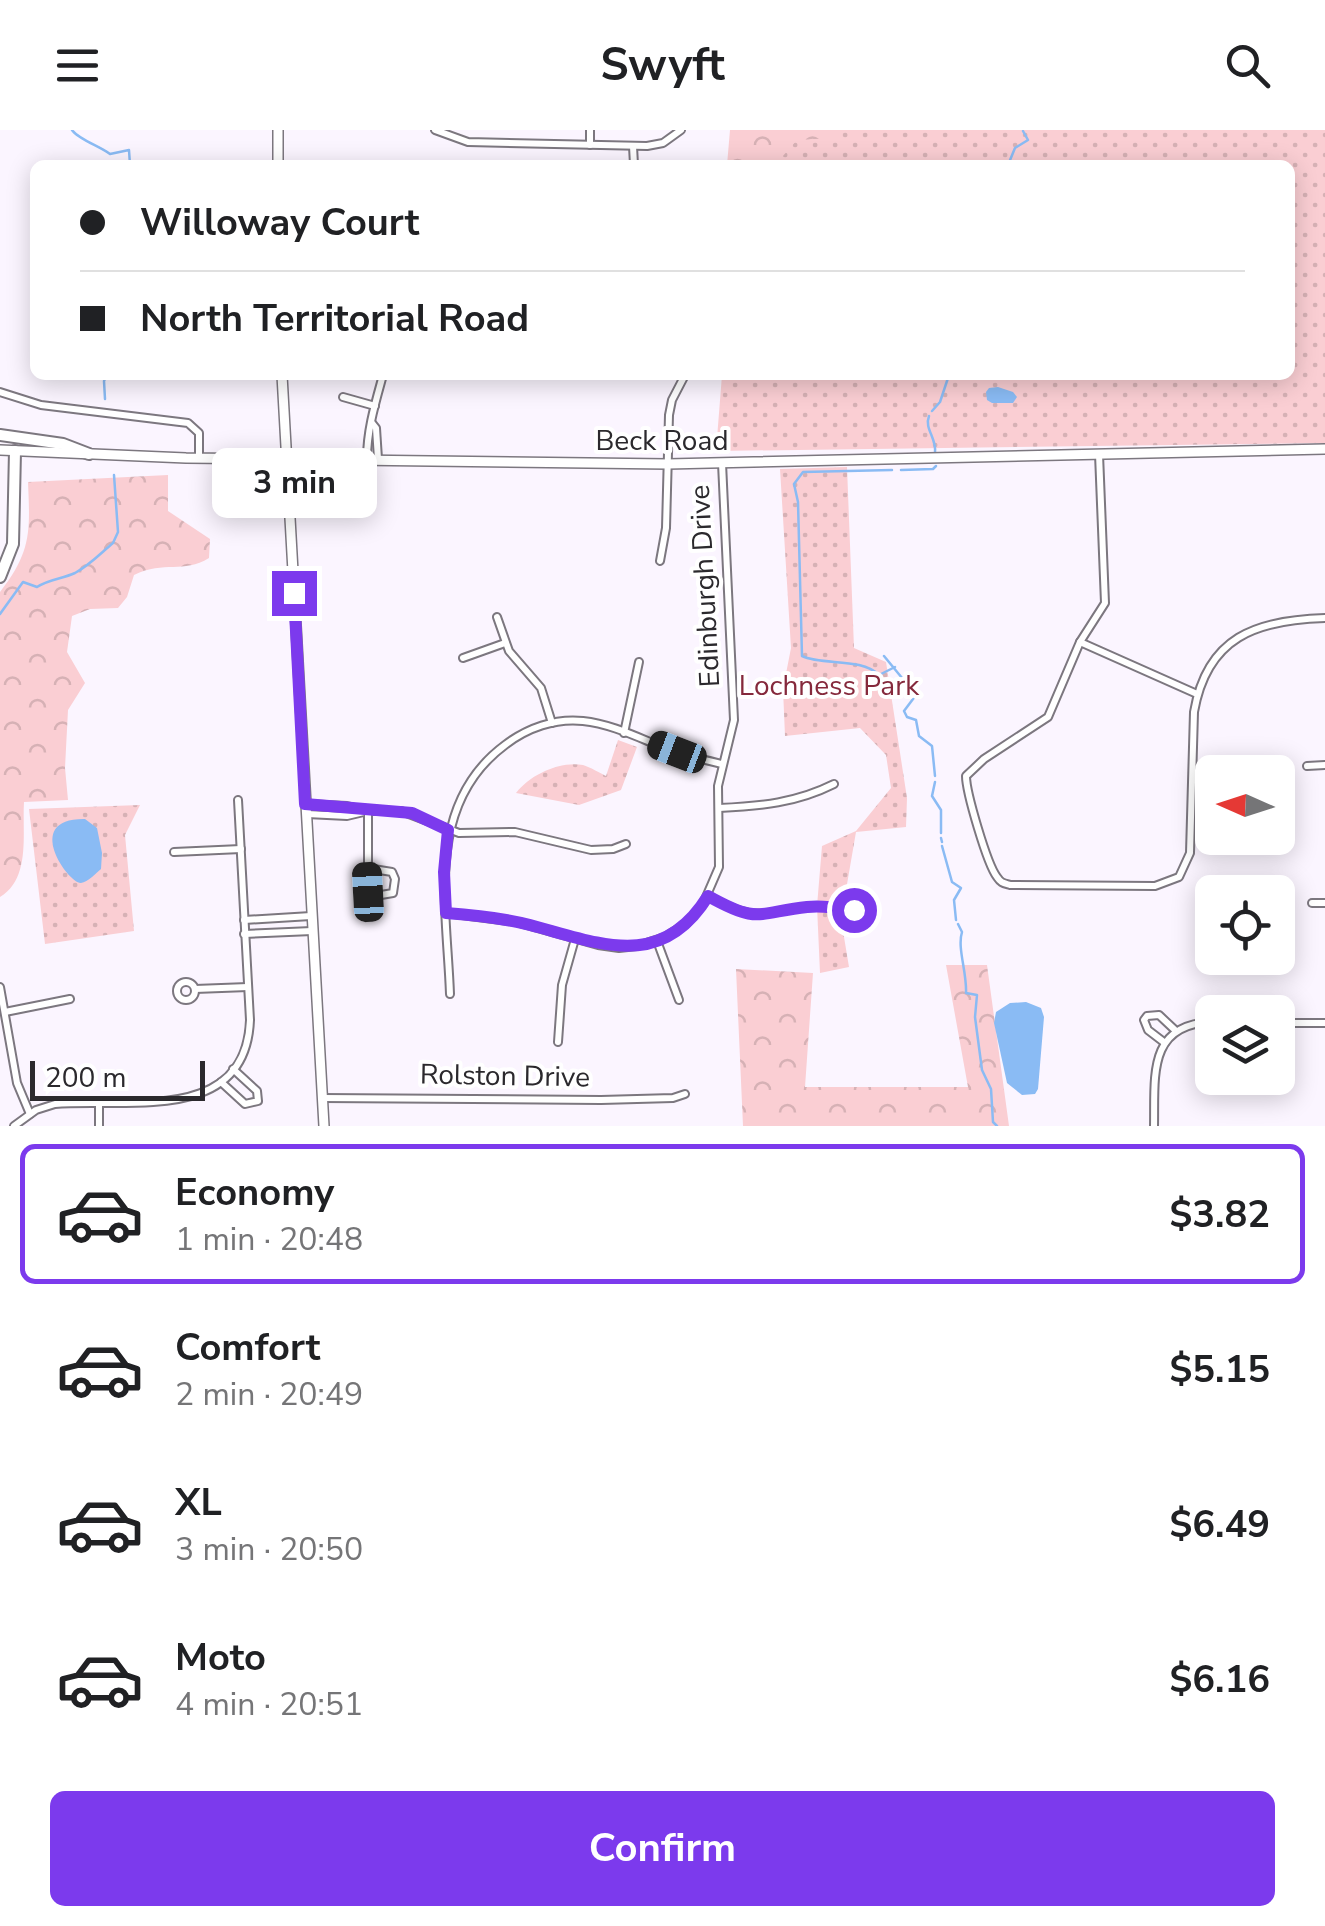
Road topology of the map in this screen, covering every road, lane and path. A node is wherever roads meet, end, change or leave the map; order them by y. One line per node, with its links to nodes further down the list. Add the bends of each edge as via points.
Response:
1 (278, 130): 7 (main road)
2 (435, 130): 5 (street, via 468,142)
3 (590, 130): 5 (street)
4 (681, 130): 6 (street, via 663,143)
5 (590, 145): 6 (street)
6 (634, 146): 8 (street)
7 (278, 160)
8 (634, 160)
9 (282, 380): 22 (main road)
10 (382, 380): 14 (street)
11 (682, 380): 25 (street, via 669,415)
12 (0, 392): 21 (street, via 41,404 188,422 198,433)
13 (344, 397): 14 (street)
14 (374, 406): 23 (street, via 366,430)
15 (0, 435): 19 (highway)
16 (1325, 449): 20 (main road, Beck Road)
17 (0, 450): 18 (main road, Beck Road)
18 (15, 451): 19 (main road, Beck Road); 27 (highway, via 14,544)
19 (89, 454): 21 (main road, Beck Road)
20 (1100, 454): 24 (main road, Beck Road); 30 (street, via 1106,597)
21 (199, 458): 22 (main road, Beck Road)
22 (284, 460): 23 (main road, Beck Road); 43 (main road)
23 (372, 460): 25 (main road, Beck Road)
24 (722, 463): 25 (main road, Beck Road); 37 (street, Edinburgh Drive, via 734,720)
25 (668, 464): 26 (street)
26 (660, 561)
27 (0, 577)
28 (497, 617): 31 (street)
29 (1325, 618): 34 (street, via 1283,620 1245,632 1214,660)
30 (1080, 642): 34 (street); 34 (street, via 1048,718 966,776 993,870 1005,884 1155,886 1179,877 1190,853)
31 (505, 643): 32 (street); 35 (street, via 541,688)
32 (463, 658)
33 (638, 662): 36 (street)
34 (1198, 694)
35 (552, 723): 36 (street, via 586,721); 45 (street, via 516,738 486,762)
36 (624, 733): 37 (street)
37 (722, 764): 42 (street, Edinburgh Drive)
38 (1325, 765): 39 (street)
39 (1307, 766)
40 (834, 784): 42 (street, via 780,804)
41 (238, 800): 47 (street)
42 (718, 808): 50 (street, Edinburgh Drive, via 720,860)
43 (305, 809): 44 (street, via 347,816); 55 (main road)
44 (368, 811): 45 (street, via 412,813); 49 (street)
45 (448, 830): 46 (street, via 515,832 591,850); 54 (street)
46 (626, 844)
47 (241, 849): 48 (street); 56 (street)
48 (174, 852)
49 (367, 868): 49 (street, via 368,892 393,893 392,872)
50 (708, 896): 53 (street, via 756,916 819,906); 60 (street, via 686,923)
51 (1312, 903): 52 (street)
52 (1325, 903)
53 (854, 910)
54 (446, 913): 59 (street); 64 (street)
55 (311, 916): 56 (street); 57 (main road)
56 (244, 920): 58 (street)
57 (312, 931): 58 (street); 77 (main road)
58 (244, 934): 62 (street)
59 (575, 938): 60 (street, via 619,948); 72 (street, via 562,985)
60 (657, 940): 66 (street)
61 (0, 987): 67 (street)
62 (248, 987): 63 (street); 74 (street, via 249,1034)
63 (195, 990)
64 (450, 994)
65 (70, 1000): 67 (street)
66 (679, 1000)
67 (5, 1012): 79 (street, via 10,1064)
68 (1195, 1022): 71 (street)
69 (1295, 1023): 70 (street)
70 (1325, 1024)
71 (1176, 1031): 73 (street); 73 (street, via 1159,1015 1147,1016 1148,1030)
72 (558, 1042)
73 (1165, 1043): 83 (street, via 1156,1062)
74 (234, 1070): 75 (street); 75 (street, via 257,1091 255,1104 245,1104)
75 (221, 1082): 78 (street, via 187,1100)
76 (685, 1094): 77 (street, Rolston Drive)
77 (322, 1098): 82 (main road)
78 (99, 1102): 79 (street, via 56,1104); 81 (street)
79 (30, 1114): 80 (street)
80 (14, 1126)
81 (100, 1126)
82 (324, 1126)
83 (1154, 1126)

